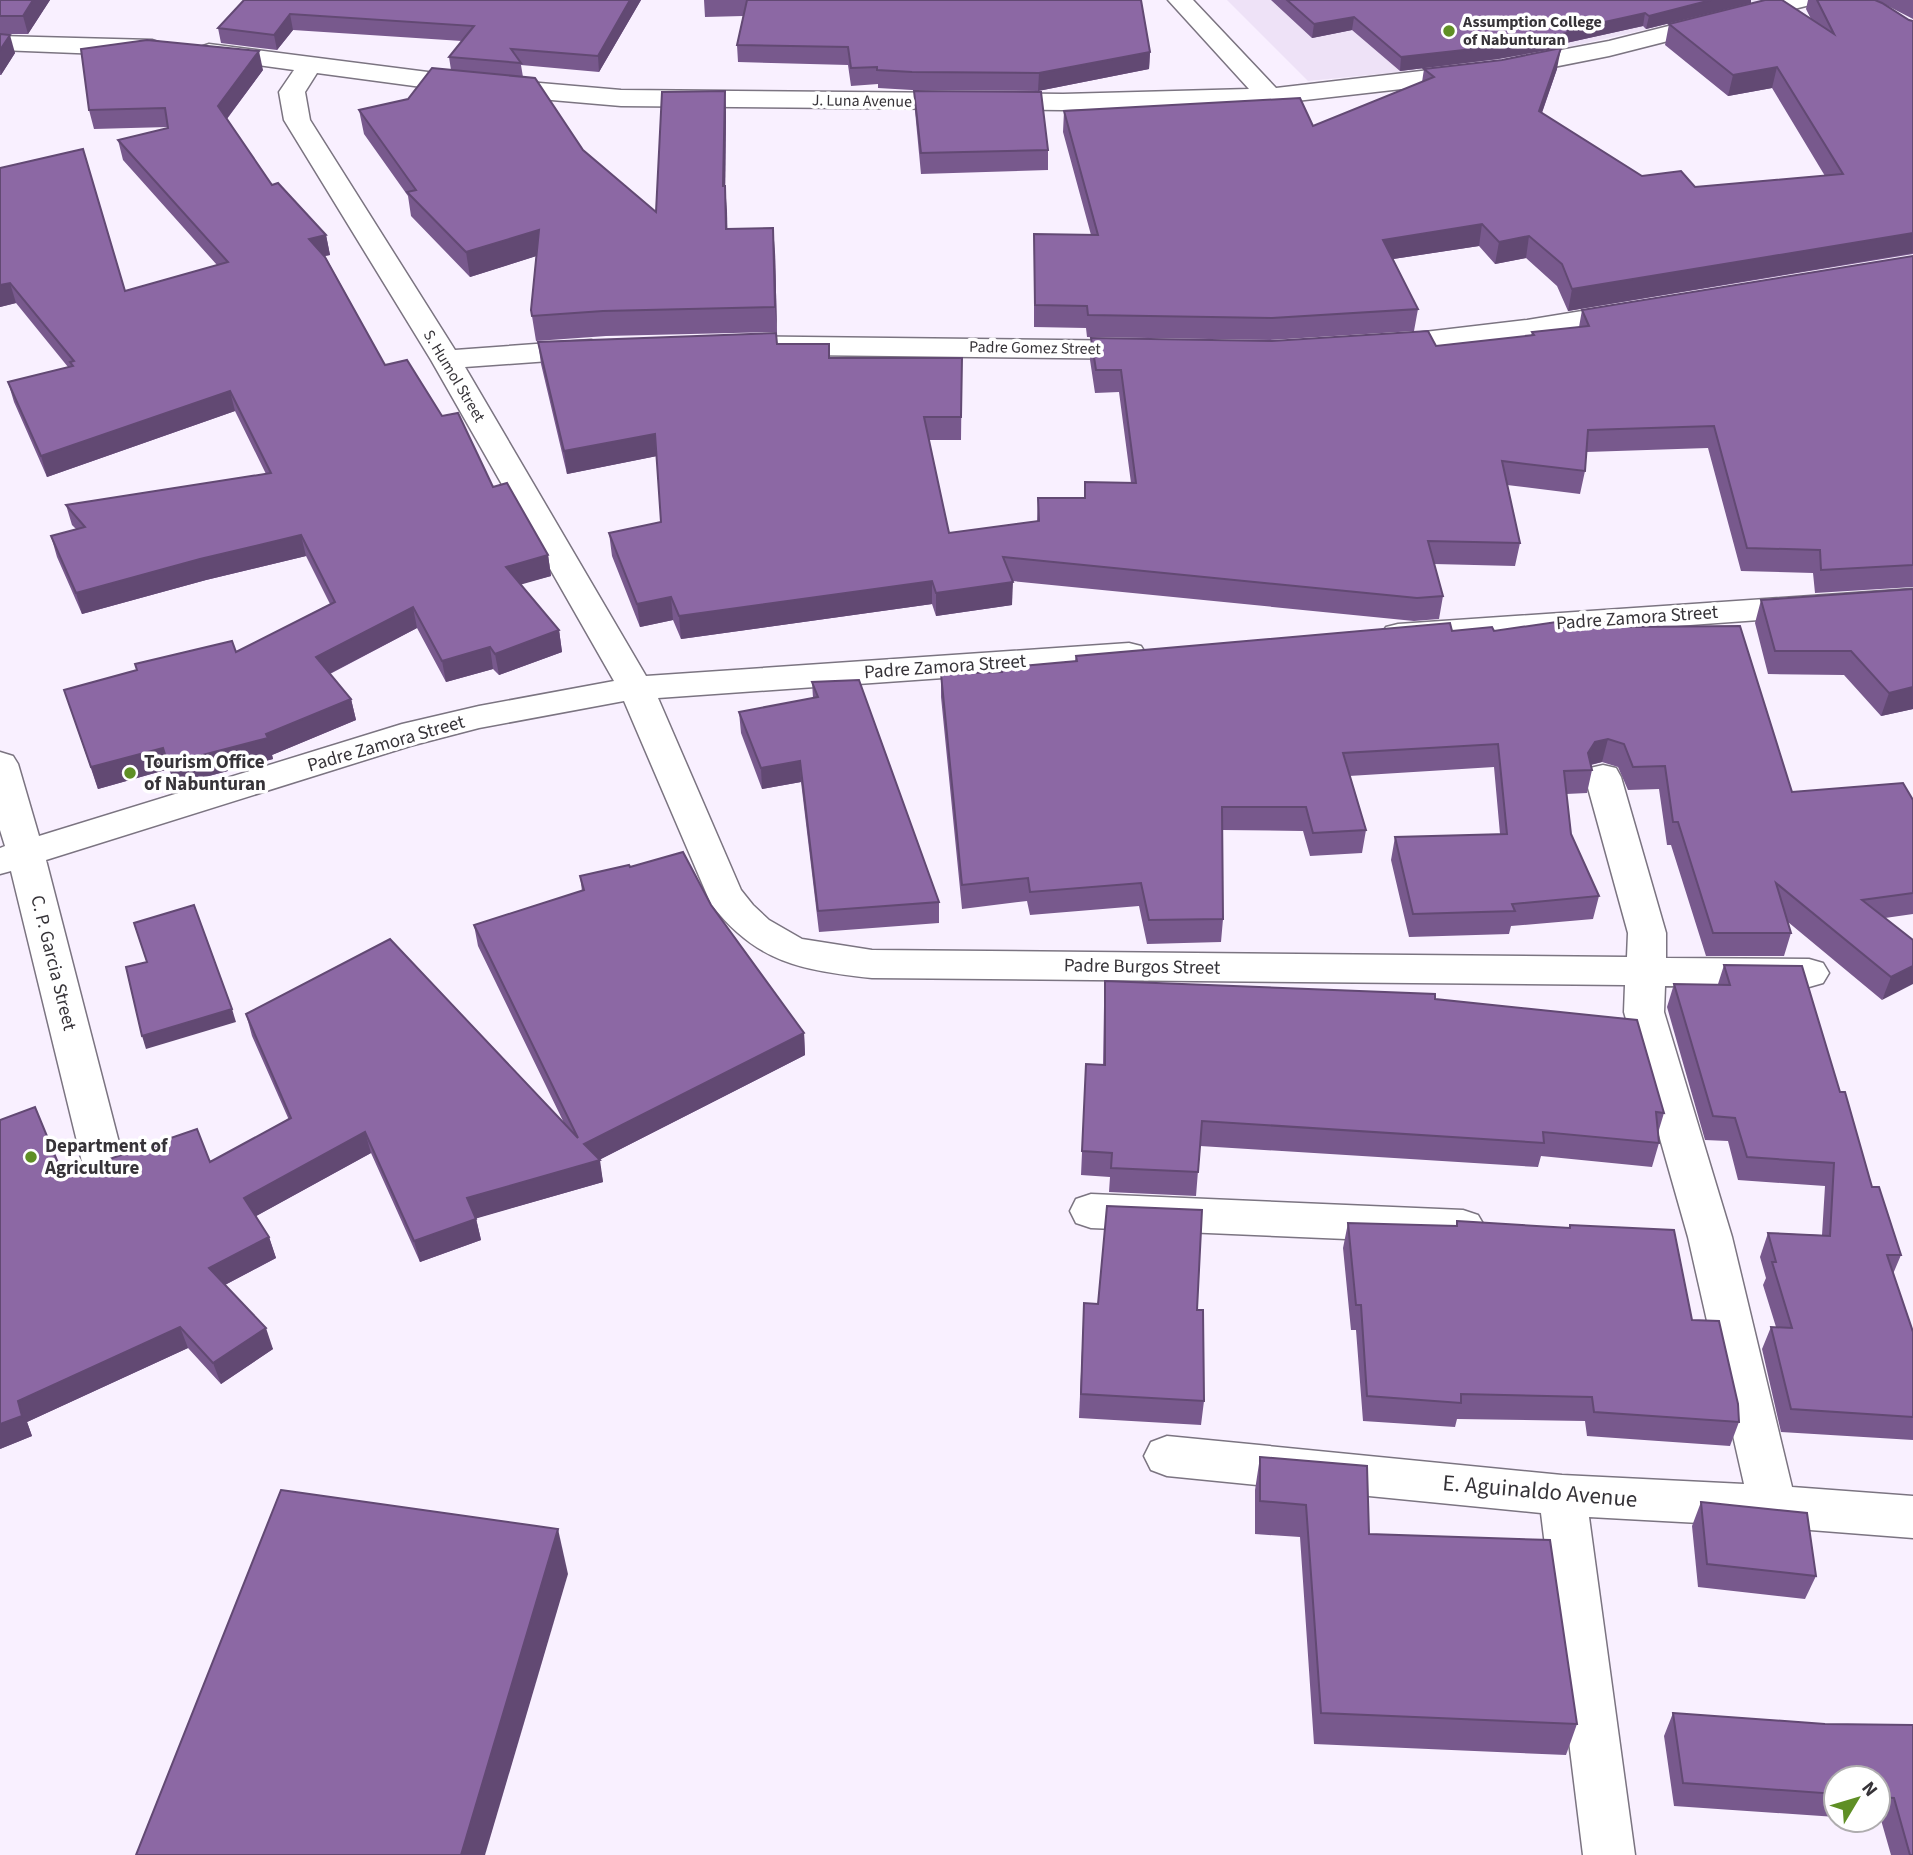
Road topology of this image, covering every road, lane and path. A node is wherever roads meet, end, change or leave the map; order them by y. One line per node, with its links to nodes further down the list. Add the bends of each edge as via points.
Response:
1 (1180, 0): 5 (street)
2 (1801, 0): 5 (street, J. Luna Avenue, via 1609,48 1498,70)
3 (0, 43): 4 (street, J. Luna Avenue, via 177,49)
4 (310, 65): 5 (street, J. Luna Avenue, via 621,98 1063,102); 11 (street, S. Humol Street, via 292,92 297,120)
5 (1270, 96)
6 (1665, 306): 8 (street, via 1527,329)
7 (698, 345): 10 (street, Padre Gomez Street)
8 (1358, 347)
9 (620, 348): 11 (street)
10 (1174, 350)
11 (446, 360): 15 (street, S. Humol Street)
12 (1913, 599): 13 (street, Padre Zamora Street)
13 (1372, 637)
14 (1163, 651): 15 (street, Padre Zamora Street)
15 (636, 688): 18 (street, Padre Zamora Street, via 402,736); 19 (street, Padre Burgos Street, via 724,895 737,913 773,943 814,958 873,964)
16 (0, 764): 18 (street, C. P. Garcia Street)
17 (1604, 777): 19 (street, via 1647,933)
18 (13, 857): 21 (street, C. P. Garcia Street)
19 (1645, 972): 20 (street, Padre Burgos Street); 26 (street, via 1644,1012 1689,1236)
20 (1809, 972)
21 (103, 1162)
22 (1091, 1212): 23 (street)
23 (1503, 1228)
24 (1167, 1456): 25 (street, E. Aguinaldo Avenue)
25 (1562, 1495): 26 (street, E. Aguinaldo Avenue); 28 (street)
26 (1773, 1506): 27 (street, E. Aguinaldo Avenue)
27 (1913, 1517)
28 (1609, 1855)

